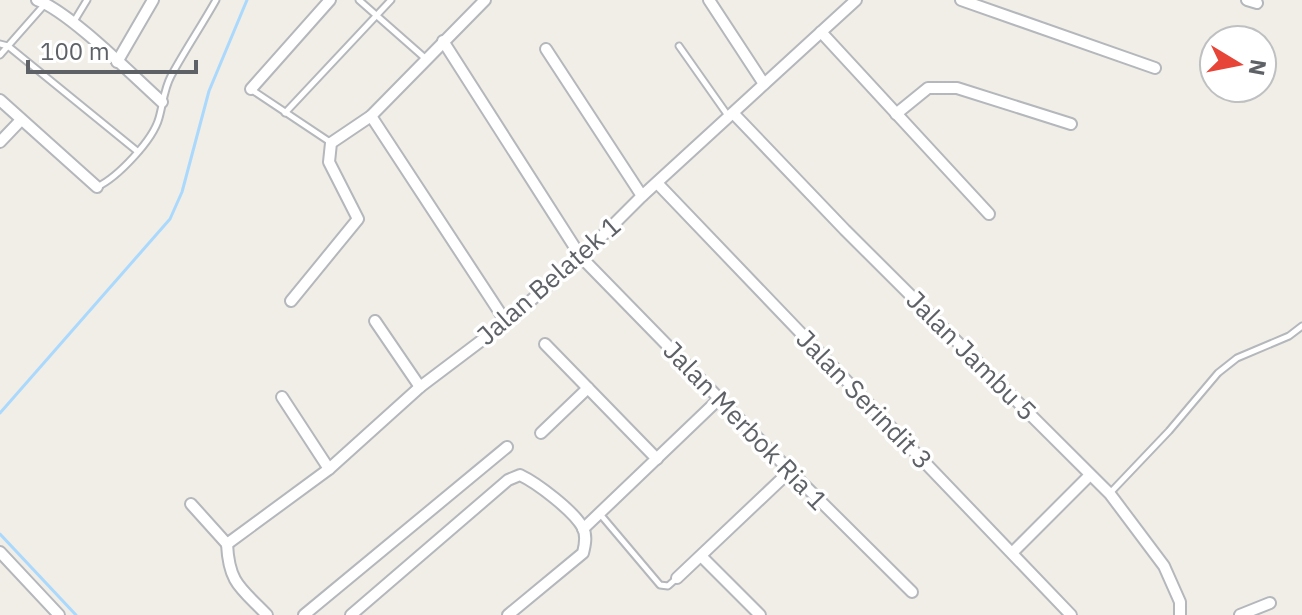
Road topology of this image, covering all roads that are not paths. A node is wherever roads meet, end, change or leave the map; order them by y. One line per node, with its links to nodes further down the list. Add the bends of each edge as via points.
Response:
1 (87, 0): 13 (lane)
2 (153, 0): 22 (street)
3 (216, 0): 27 (lane, via 170,78)
4 (359, 0): 12 (lane)
5 (391, 0): 12 (lane)
6 (485, 0): 15 (street)
7 (709, 0): 24 (street)
8 (961, 0): 23 (street)
9 (328, 1): 25 (street)
10 (41, 2): 13 (street); 17 (lane)
11 (848, 2): 14 (street, Jalan Belatek 1)
12 (375, 16): 21 (lane); 28 (lane)
13 (73, 24): 22 (street)
14 (821, 32): 24 (street, Jalan Belatek 1); 29 (street)
15 (443, 41): 21 (street); 41 (street, Jalan Merbok Ria 1)
16 (0, 44): 17 (lane)
17 (8, 46): 20 (lane); 36 (lane)
18 (679, 46): 31 (lane)
19 (546, 49): 39 (street)
20 (0, 55)
21 (426, 59): 30 (street)
22 (117, 62): 27 (street)
23 (1155, 68)
24 (764, 84): 31 (street, Jalan Belatek 1)
25 (251, 89): 28 (lane)
26 (0, 100): 32 (street)
27 (162, 102): 36 (lane, via 159,120)
28 (285, 113): 35 (lane)
29 (896, 114): 33 (street, via 928,88 957,88); 40 (street)
30 (371, 116): 35 (street); 44 (street)
31 (732, 116): 37 (street, Jalan Belatek 1); 56 (street, Jalan Jambu 5)
32 (21, 120): 34 (street); 38 (street)
33 (1071, 124)
34 (0, 142)
35 (331, 143): 42 (street, via 329,162 358,219)
36 (137, 151): 38 (lane)
37 (658, 184): 39 (street, Jalan Belatek 1); 63 (street, Jalan Serindit 3)
38 (97, 187)
39 (642, 196): 41 (street, Jalan Belatek 1)
40 (989, 214)
41 (581, 257): 44 (street, Jalan Belatek 1); 50 (street, Jalan Merbok Ria 1)
42 (291, 301)
43 (375, 321): 47 (street)
44 (506, 322): 47 (street, Jalan Belatek 1)
45 (1302, 326): 57 (lane, via 1218,373)
46 (545, 344): 48 (street)
47 (420, 387): 54 (street, Jalan Belatek 1)
48 (588, 388): 51 (street); 53 (street)
49 (282, 397): 54 (street)
50 (720, 398): 53 (street); 55 (street, Jalan Merbok Ria 1)
51 (541, 433)
52 (507, 447): 70 (street)
53 (657, 459): 59 (street)
54 (329, 469): 61 (street, Jalan Belatek 1)
55 (790, 471): 64 (street); 66 (street, Jalan Merbok Ria 1)
56 (1090, 475): 57 (street, Jalan Jambu 5); 63 (street)
57 (1110, 494): 75 (street, Jalan Jambu 5, via 1164,566 1180,602)
58 (191, 504): 61 (street)
59 (599, 513): 60 (street); 65 (lane, via 660,585)
60 (583, 529): 71 (street, via 534,481 520,475); 72 (street, via 583,553)
61 (227, 544): 69 (street, via 233,580)
62 (0, 552): 68 (street)
63 (1013, 552): 74 (street, Jalan Serindit 3)
64 (701, 556): 65 (street); 73 (street)
65 (677, 578)
66 (912, 592)
67 (1270, 603): 76 (street)
68 (59, 615)
69 (267, 615)
70 (304, 615)
71 (351, 615)
72 (508, 615)
73 (760, 615)
74 (1071, 615)
75 (1180, 615)
76 (1240, 615)

